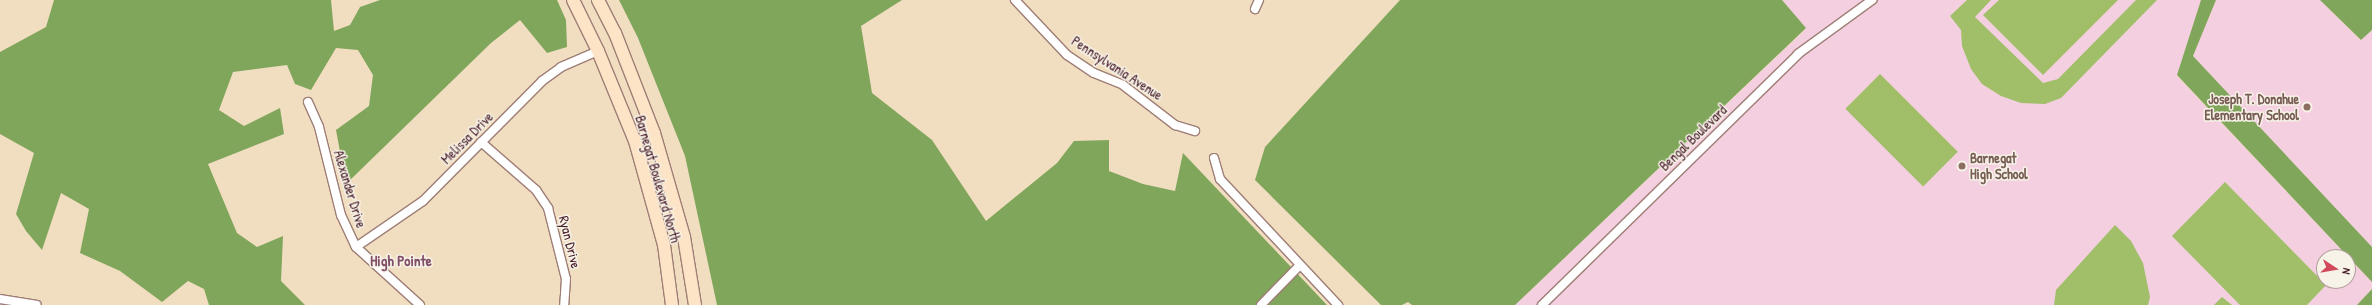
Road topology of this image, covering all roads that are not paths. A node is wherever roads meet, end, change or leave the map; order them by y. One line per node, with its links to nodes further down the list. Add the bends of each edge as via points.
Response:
1 (573, 0): 7 (street, Barnegat Boulevard North)
2 (598, 0): 19 (street, Barnegat Boulevard North, via 615,33 654,133 684,237)
3 (1259, 0): 6 (street)
4 (1872, 0): 22 (street, Bengal Boulevard, via 1798,54)
5 (1017, 1): 9 (street, Pennsylvania Avenue, via 1067,55 1094,73 1123,85 1176,125)
6 (1255, 9)
7 (598, 51): 10 (street, Melissa Drive, via 560,67 542,81); 18 (street, Barnegat Boulevard North, via 635,141 664,245)
8 (308, 102): 12 (street, Alexander Drive, via 319,127 341,215)
9 (1195, 131)
10 (481, 142): 12 (street, Melissa Drive, via 423,201); 17 (street, Ryan Drive, via 536,190 548,208 566,279)
11 (1214, 158): 13 (street, via 1220,178)
12 (356, 247): 16 (street, Alexander Drive)
13 (1300, 266): 20 (street); 21 (street)
14 (0, 299): 15 (street)
15 (37, 305)
16 (420, 305)
17 (564, 305)
18 (672, 305)
19 (695, 305)
20 (1260, 305)
21 (1338, 305)
22 (1542, 305)

